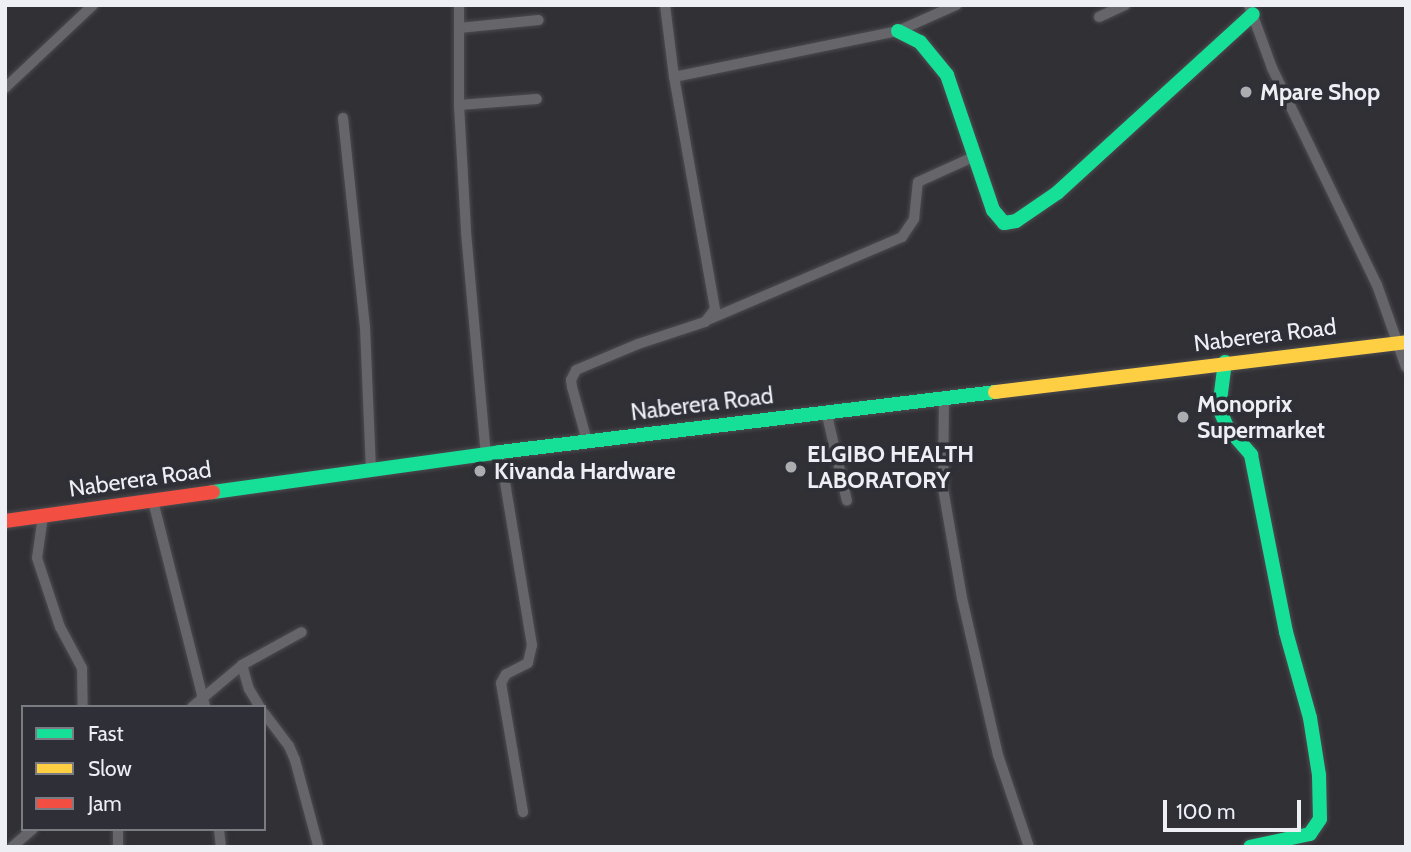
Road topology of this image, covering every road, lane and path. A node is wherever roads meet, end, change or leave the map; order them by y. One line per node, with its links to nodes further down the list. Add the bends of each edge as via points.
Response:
1 (93, 5): 12 (street)
2 (459, 5): 9 (street)
3 (665, 5): 11 (street)
4 (956, 5): 10 (street)
5 (1125, 5): 7 (street)
6 (1251, 10): 16 (street, via 1079,174 1016,221 1004,223 996,218); 18 (street, via 1272,68)
7 (1099, 17)
8 (539, 20): 9 (street)
9 (459, 28): 14 (street)
10 (898, 31): 11 (street); 16 (street, via 920,42 947,75)
11 (674, 77): 17 (street, via 715,304)
12 (5, 88)
13 (537, 99): 14 (street)
14 (458, 105): 24 (street, via 466,232)
15 (343, 118): 25 (street, via 365,327)
16 (974, 157): 17 (street, via 918,182 914,219 902,237)
17 (709, 319): 23 (street, via 576,370 572,387)
18 (1402, 343): 19 (street, Naberera Road); 20 (street)
19 (1225, 362): 21 (street, Naberera Road); 41 (street, via 1220,411 1227,427 1251,454 1319,775 1320,819 1310,834)
20 (1406, 367)
21 (944, 396): 22 (street, Naberera Road); 39 (street, via 943,488 962,598 998,755)
22 (825, 411): 23 (street, Naberera Road); 27 (street)
23 (587, 441): 24 (street, Naberera Road)
24 (493, 453): 25 (street, Naberera Road); 36 (street, via 532,645 528,663 506,674 501,683)
25 (371, 470): 26 (street, Naberera Road)
26 (153, 501): 28 (street, Naberera Road); 32 (street)
27 (847, 501)
28 (43, 516): 29 (street, Naberera Road); 33 (street, via 37,558 60,627 82,668)
29 (5, 521)
30 (302, 632): 31 (street)
31 (242, 665): 32 (street); 34 (street)
32 (204, 702)
33 (83, 705)
34 (259, 705)
35 (266, 716): 38 (street, via 295,760)
36 (523, 812)
37 (31, 831): 40 (street)
38 (318, 845)
39 (1027, 846)
40 (12, 847)
41 (1250, 847)

